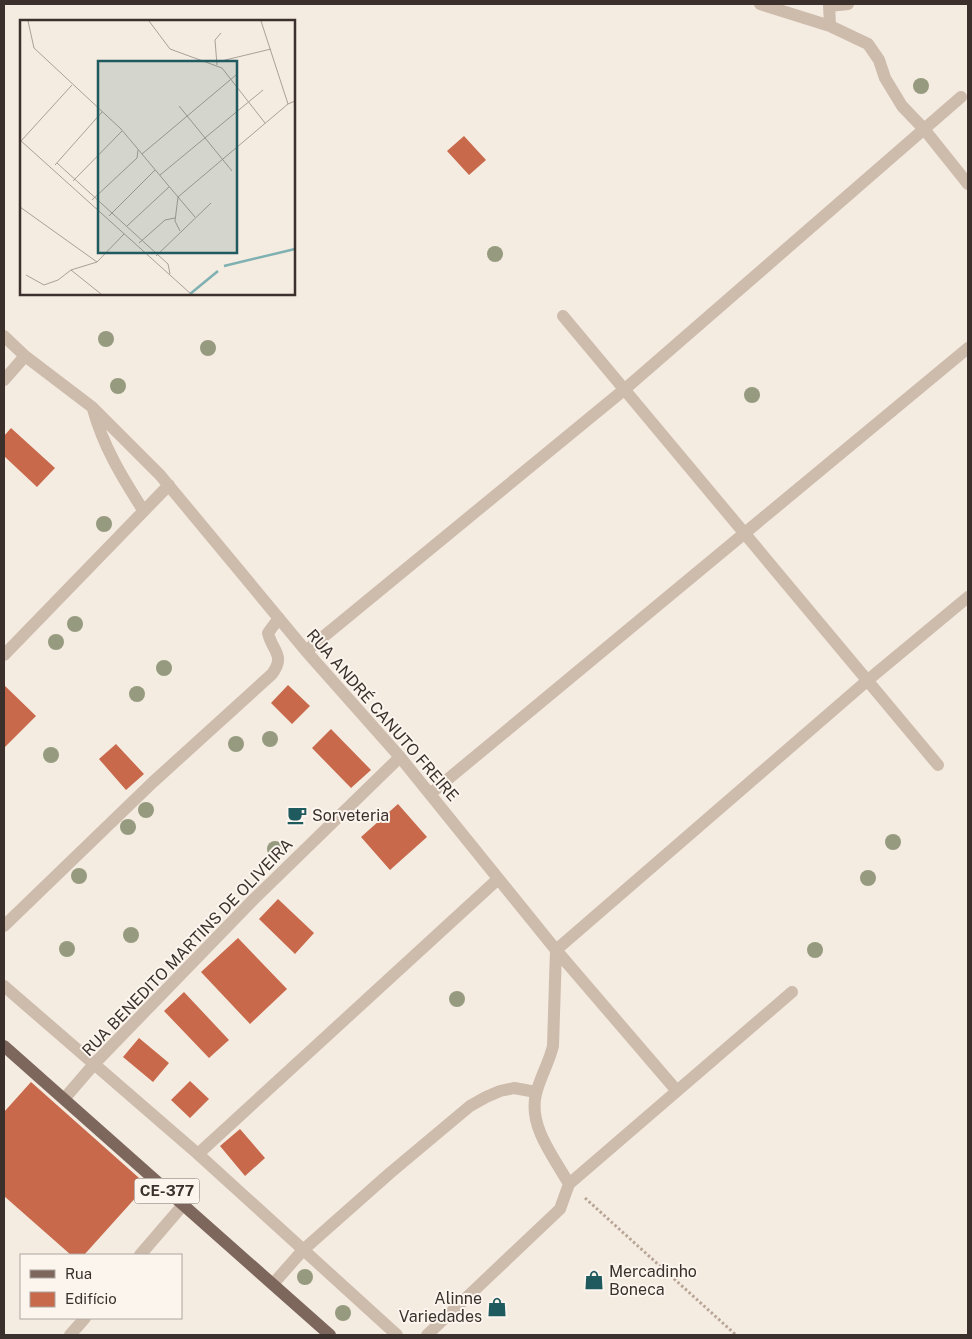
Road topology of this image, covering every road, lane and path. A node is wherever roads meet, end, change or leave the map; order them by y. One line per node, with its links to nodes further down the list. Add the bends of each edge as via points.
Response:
1 (760, 4): 4 (street)
2 (848, 4): 3 (street)
3 (829, 5): 4 (street)
4 (830, 26): 6 (street, via 868,44 902,106)
5 (961, 97): 6 (street)
6 (924, 129): 7 (street); 13 (street)
7 (968, 184)
8 (563, 316): 13 (street)
9 (4, 336): 11 (street, RUA ANDRÉ CANUTO FREIRE)
10 (968, 348): 17 (street)
11 (25, 356): 12 (street); 14 (street, RUA ANDRÉ CANUTO FREIRE)
12 (4, 380)
13 (625, 389): 17 (street); 20 (street)
14 (92, 406): 15 (street, RUA ANDRÉ CANUTO FREIRE); 16 (street, via 109,453)
15 (169, 485): 16 (street); 19 (street, RUA ANDRÉ CANUTO FREIRE)
16 (143, 510): 21 (street)
17 (745, 534): 22 (street); 25 (street)
18 (968, 597): 22 (street)
19 (278, 618): 20 (street, RUA ANDRÉ CANUTO FREIRE); 27 (street, via 268,633 278,658 278,666 272,674 152,783)
20 (306, 651): 23 (street, RUA ANDRÉ CANUTO FREIRE)
21 (4, 655)
22 (868, 680): 24 (street); 28 (street)
23 (400, 757): 25 (street, RUA ANDRÉ CANUTO FREIRE); 32 (street, RUA BENEDITO MARTINS DE OLIVEIRA, via 254,899)
24 (938, 765)
25 (430, 794): 26 (street, RUA ANDRÉ CANUTO FREIRE)
26 (498, 879): 28 (street, RUA ANDRÉ CANUTO FREIRE); 36 (street)
27 (4, 926)
28 (556, 950): 33 (street, RUA ANDRÉ CANUTO FREIRE); 34 (street, via 554,1046)
29 (4, 986): 32 (street)
30 (792, 992): 33 (street)
31 (4, 1046): 35 (main road, CE-377)
32 (95, 1063): 35 (street, RUA BENEDITO MARTINS DE OLIVEIRA); 36 (street)
33 (677, 1091): 37 (street)
34 (536, 1092): 37 (street, via 534,1116); 39 (street, via 514,1088 486,1096 470,1106)
35 (64, 1099): 38 (main road, CE-377)
36 (198, 1154): 39 (street)
37 (569, 1184): 46 (street, via 554,1216); 47 (path)
38 (183, 1205): 40 (street); 41 (main road, CE-377)
39 (303, 1250): 41 (street); 45 (street)
40 (141, 1254)
41 (273, 1284): 44 (main road, CE-377)
42 (84, 1319): 43 (street)
43 (70, 1335)
44 (330, 1335)
45 (397, 1335)
46 (428, 1335)
47 (736, 1335)

